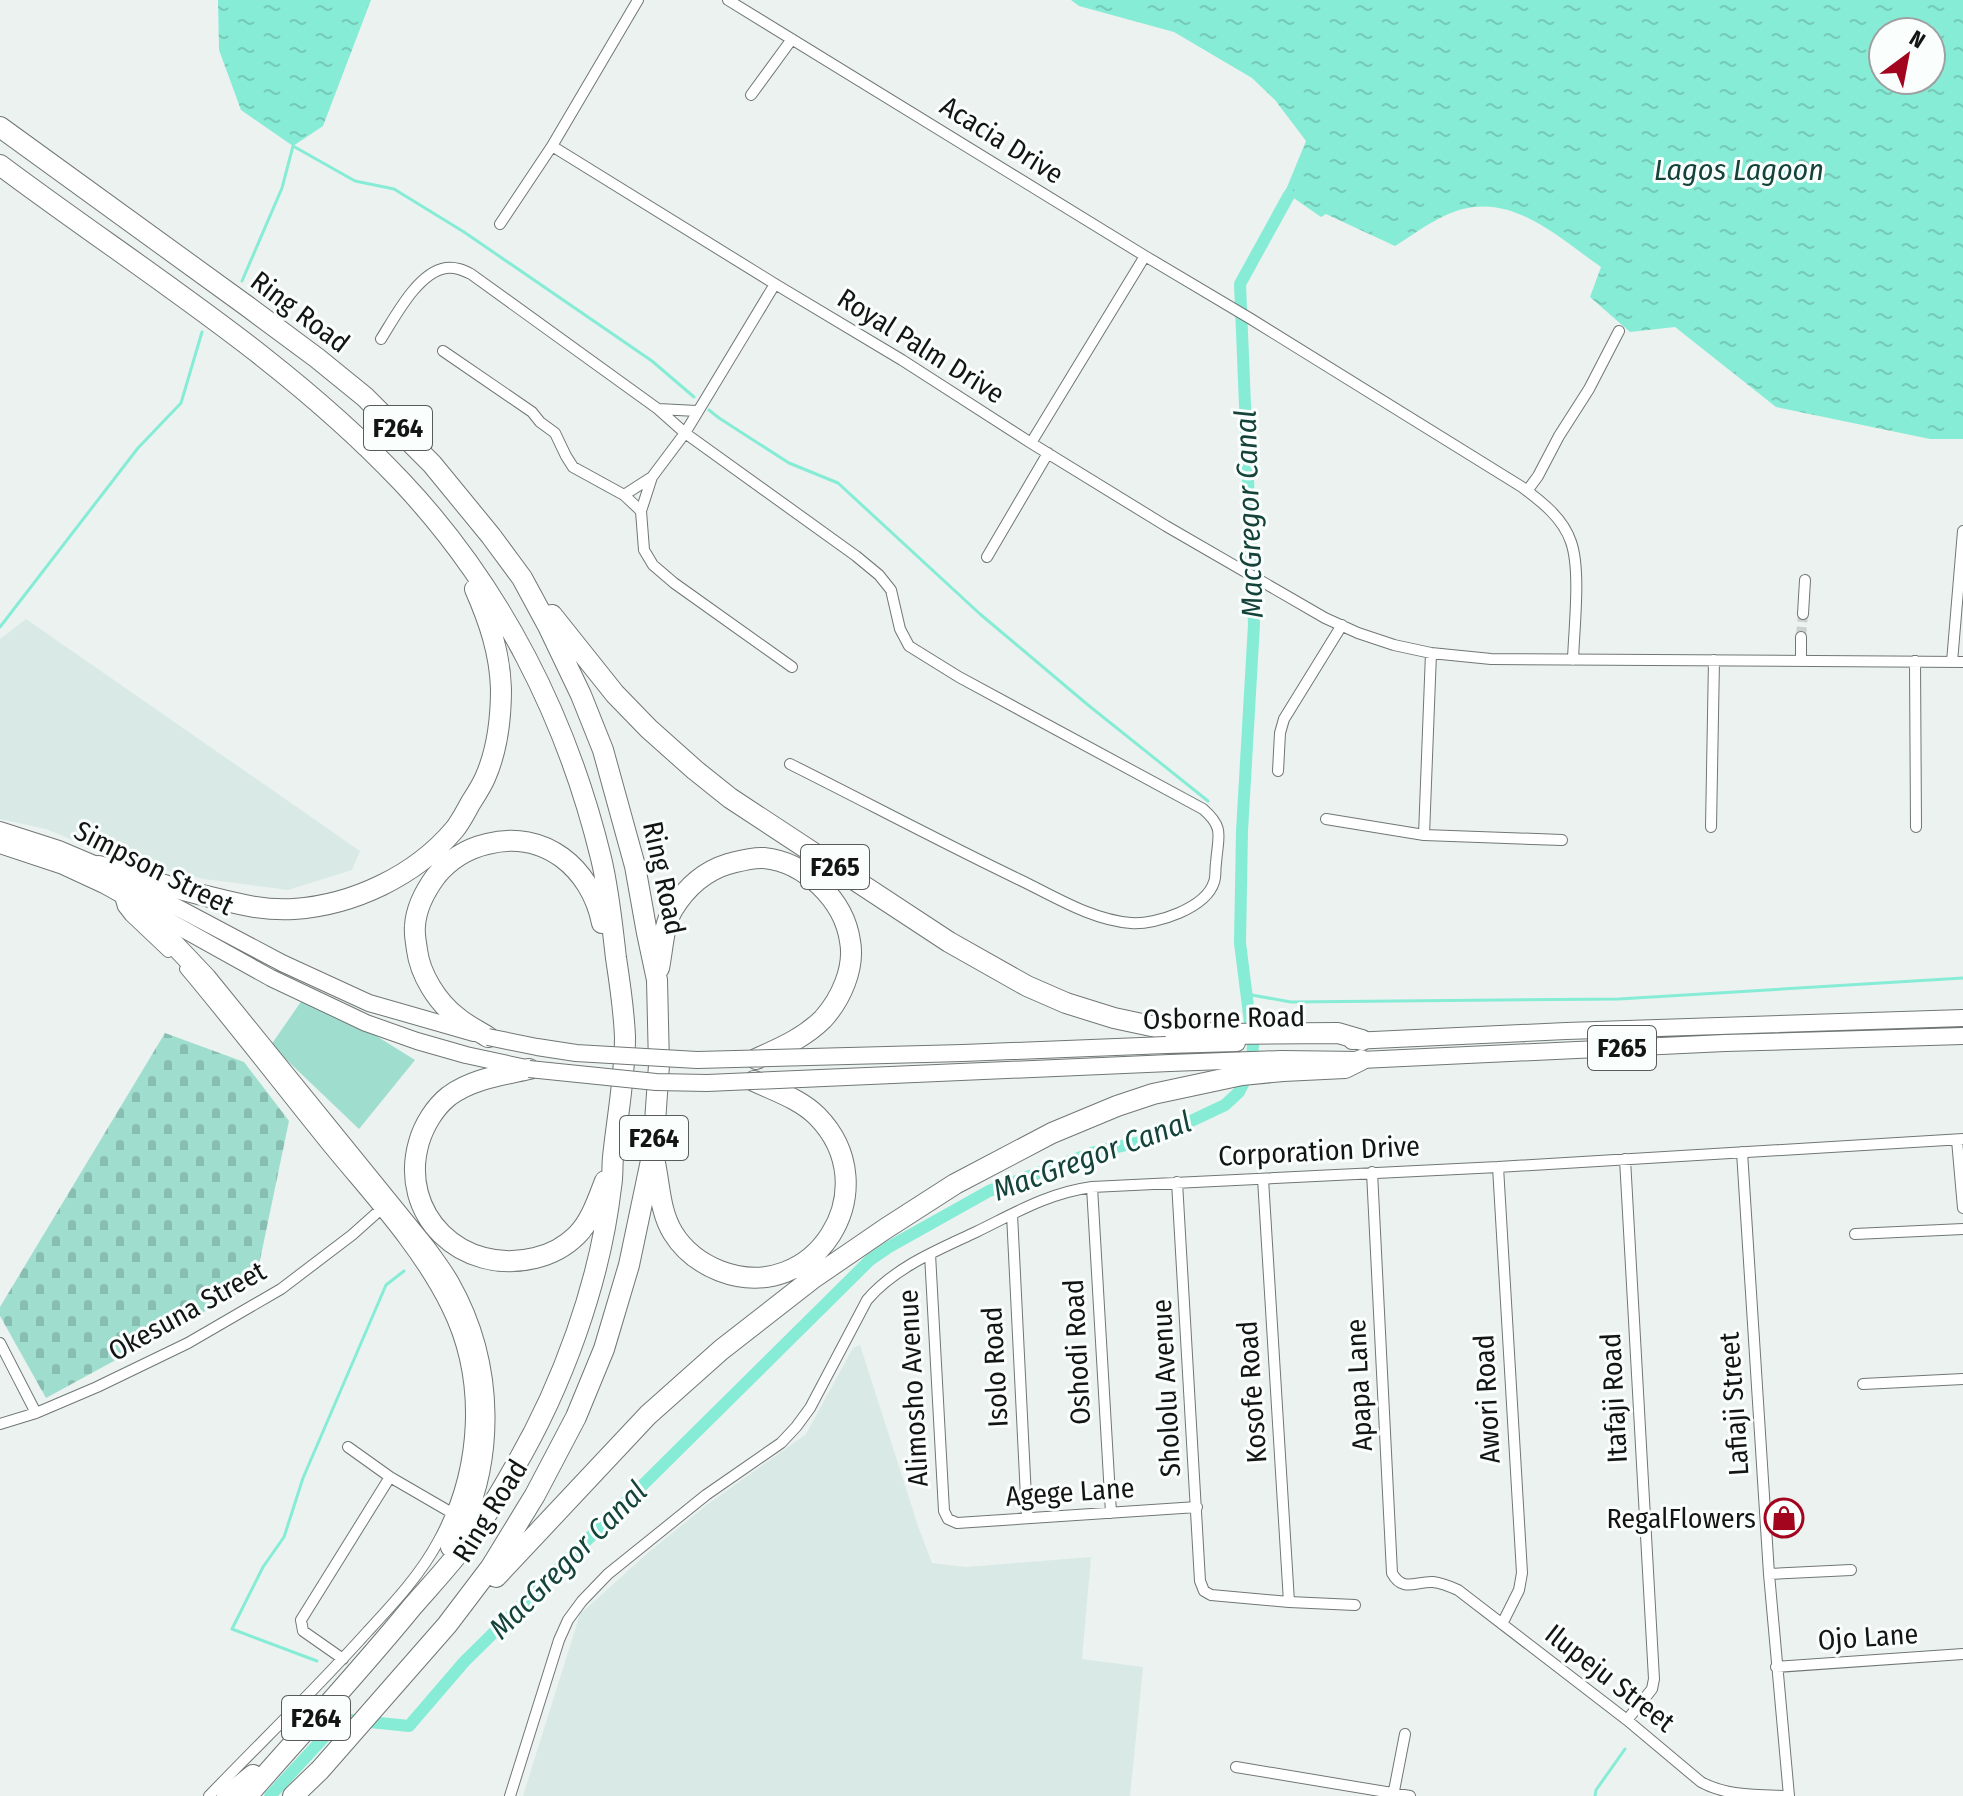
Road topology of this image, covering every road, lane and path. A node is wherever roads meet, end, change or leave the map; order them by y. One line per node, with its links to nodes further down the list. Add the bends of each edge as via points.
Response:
1 (638, 0): 6 (street)
2 (728, 0): 3 (street, Acacia Drive)
3 (792, 39): 4 (street); 9 (street, Acacia Drive)
4 (751, 95)
5 (0, 127): 26 (highway, Ring Road / F264, via 317,358 393,423 440,473)
6 (552, 146): 8 (street); 10 (street, Royal Palm Drive)
7 (0, 165): 24 (highway, Ring Road / F264, via 295,382 404,484)
8 (500, 224)
9 (1145, 256): 17 (street); 20 (street, Acacia Drive)
10 (775, 284): 15 (street); 17 (street, Royal Palm Drive)
11 (1619, 331): 20 (street)
12 (381, 339): 14 (street, via 409,294 433,272 457,268)
13 (443, 351): 21 (street, via 532,412 555,433 573,467)
14 (658, 409): 15 (street); 16 (street)
15 (697, 411): 16 (street)
16 (685, 433): 19 (street); 38 (street, via 879,575 891,590 909,646 1203,809 1219,830 1214,882 1199,902 1153,922 1105,918)
17 (1031, 443): 18 (street, Royal Palm Drive)
18 (1048, 453): 25 (street); 29 (street, Royal Palm Drive)
19 (652, 477): 21 (street); 22 (street)
20 (1527, 491): 32 (street, Acacia Drive, via 1560,521 1571,541)
21 (624, 495): 22 (street)
22 (641, 511): 37 (street, via 644,550 653,565)
23 (1963, 531): 36 (street)
24 (458, 549): 47 (highway, via 490,624 501,687 500,719 485,778 455,829 426,857 363,894 294,909 261,909); 49 (highway, Ring Road / F264, via 507,621 562,732 602,861)
25 (987, 557)
26 (522, 578): 50 (highway, Ring Road / F264, via 603,750 635,866); 54 (highway, F265, via 615,694 673,752 730,798 949,942 1066,1003)
27 (1805, 580): 28 (street)
28 (1803, 614)
29 (1342, 625): 31 (street, Royal Palm Drive); 39 (street, via 1284,719)
30 (1801, 637): 34 (street)
31 (1431, 653): 32 (street, Royal Palm Drive); 44 (street)
32 (1573, 660): 33 (street, Royal Palm Drive)
33 (1714, 660): 34 (street, Royal Palm Drive); 41 (street)
34 (1801, 661): 35 (street, Royal Palm Drive)
35 (1915, 661): 36 (street, Royal Palm Drive); 42 (street)
36 (1958, 662)
37 (792, 667)
38 (790, 764)
39 (1278, 771)
40 (1326, 819): 44 (street)
41 (1711, 827)
42 (1916, 827)
43 (0, 830): 47 (main road, Simpson Street)
44 (1424, 835): 45 (street)
45 (1562, 840)
46 (0, 845): 48 (main road, Osborne Road, via 63,866)
47 (99, 866): 53 (main road, Simpson Street, via 323,983 369,1003)
48 (126, 897): 58 (main road, Osborne Road, via 271,978 366,1023); 72 (street, via 123,907 130,916 186,970); 92 (highway, via 206,978 317,1113 425,1248 462,1310 482,1379 484,1449 470,1509)
49 (617, 962): 53 (highway, via 606,945 599,909 571,864 529,842 510,839 472,848 442,869 422,897 415,928 427,983 455,1016); 64 (highway, Ring Road / F264, via 625,1038)
50 (657, 980): 57 (highway, via 672,911 704,875 763,858 787,863 822,887 851,942 844,986 823,1019 789,1044); 62 (highway, Ring Road / F264)
51 (1963, 1018): 55 (main road, F265, via 1566,1031)
52 (1963, 1036): 55 (main road, F265)
53 (488, 1037): 57 (main road, Osborne Road, bridge, via 610,1056)
54 (1224, 1039): 56 (highway, F265); 57 (main road, Osborne Road, bridge)
55 (1361, 1050): 56 (highway, F265, via 1338,1033); 56 (highway, via 1345,1068)
56 (1281, 1052): 59 (highway)
57 (756, 1059)
58 (529, 1069): 60 (main road, Osborne Road, bridge, via 656,1082); 64 (highway, via 486,1078 451,1095 429,1119 416,1153 416,1177 419,1197 438,1230 482,1259 509,1263 551,1254 580,1232)
59 (1225, 1070): 60 (main road, Osborne Road, bridge, via 1170,1063); 96 (highway, via 1052,1133 955,1184 812,1279 648,1415)
60 (754, 1081): 62 (highway, via 816,1115 842,1153 842,1211 817,1252 797,1266 750,1277 703,1264 673,1233 665,1216)
61 (1960, 1140): 63 (street, Corporation Drive); 71 (street)
62 (653, 1151): 96 (highway, Ring Road / F264, via 629,1265 586,1395 513,1532)
63 (1742, 1152): 65 (street, Corporation Drive); 90 (street, Lafiaji Street)
64 (613, 1158): 92 (highway, Ring Road / F264, via 594,1274 558,1381 491,1507)
65 (1625, 1159): 66 (street, Corporation Drive); 100 (street, Itafaji Road, via 1654,1679)
66 (1498, 1167): 67 (street, Corporation Drive); 95 (street, Awori Road, via 1522,1573)
67 (1372, 1172): 68 (street, Corporation Drive); 91 (street, Apapa Lane, via 1392,1573)
68 (1263, 1179): 69 (street, Corporation Drive); 93 (street, Kosofe Road)
69 (1177, 1182): 70 (street, Corporation Drive); 84 (street, Shololu Avenue)
70 (1092, 1187): 73 (street, Corporation Drive, via 1052,1195); 86 (street, Oshodi Road)
71 (1963, 1208)
72 (380, 1210): 80 (street, Okesuna Street, via 281,1289 188,1343); 85 (street, via 448,1309 467,1368 471,1434 467,1468)
73 (1012, 1214): 76 (street, Corporation Drive); 87 (street, Isolo Road)
74 (1963, 1229): 75 (street)
75 (1855, 1234)
76 (930, 1254): 88 (street, Alimosho Avenue); 111 (street, Corporation Drive, via 878,1286 810,1408 781,1443 706,1495 582,1601 559,1640)
77 (0, 1343): 80 (street)
78 (1963, 1379): 79 (street)
79 (1863, 1384)
80 (36, 1413): 81 (street, Okesuna Street)
81 (0, 1424)
82 (348, 1447): 83 (street)
83 (390, 1477): 85 (street); 98 (street, via 301,1620 303,1631)
84 (1197, 1507): 86 (street, Agege Lane); 93 (street, Shololu Avenue, via 1204,1591)
85 (452, 1513): 98 (street, via 408,1585)
86 (1111, 1513): 87 (street, Agege Lane)
87 (1027, 1518): 88 (street, Agege Lane, via 957,1523)
88 (948, 1519)
89 (1851, 1570): 90 (street)
90 (1769, 1574): 99 (street, Lafiaji Street)
91 (1409, 1586): 95 (street, Ilupeju Street, via 1444,1584)
92 (427, 1590): 102 (highway, Ring Road / F264)
93 (1289, 1602): 94 (street)
94 (1355, 1605)
95 (1502, 1624): 100 (street, Ilupeju Street)
96 (447, 1625): 104 (highway, Ring Road / F264)
97 (1963, 1654): 99 (street, Ojo Lane)
98 (343, 1659): 106 (street)
99 (1776, 1667): 113 (street, Lafiaji Street)
100 (1627, 1720): 113 (street, Ilupeju Street, via 1714,1790)
101 (1405, 1734): 105 (street)
102 (291, 1746): 107 (highway); 108 (highway, Ring Road / F264)
103 (1236, 1767): 105 (street)
104 (320, 1770): 109 (highway, Ring Road / F264); 110 (highway)
105 (1393, 1794): 112 (street)
106 (209, 1796)
107 (227, 1796)
108 (247, 1796)
109 (293, 1796)
110 (300, 1796)
111 (510, 1796)
112 (1410, 1796)
113 (1788, 1796)

